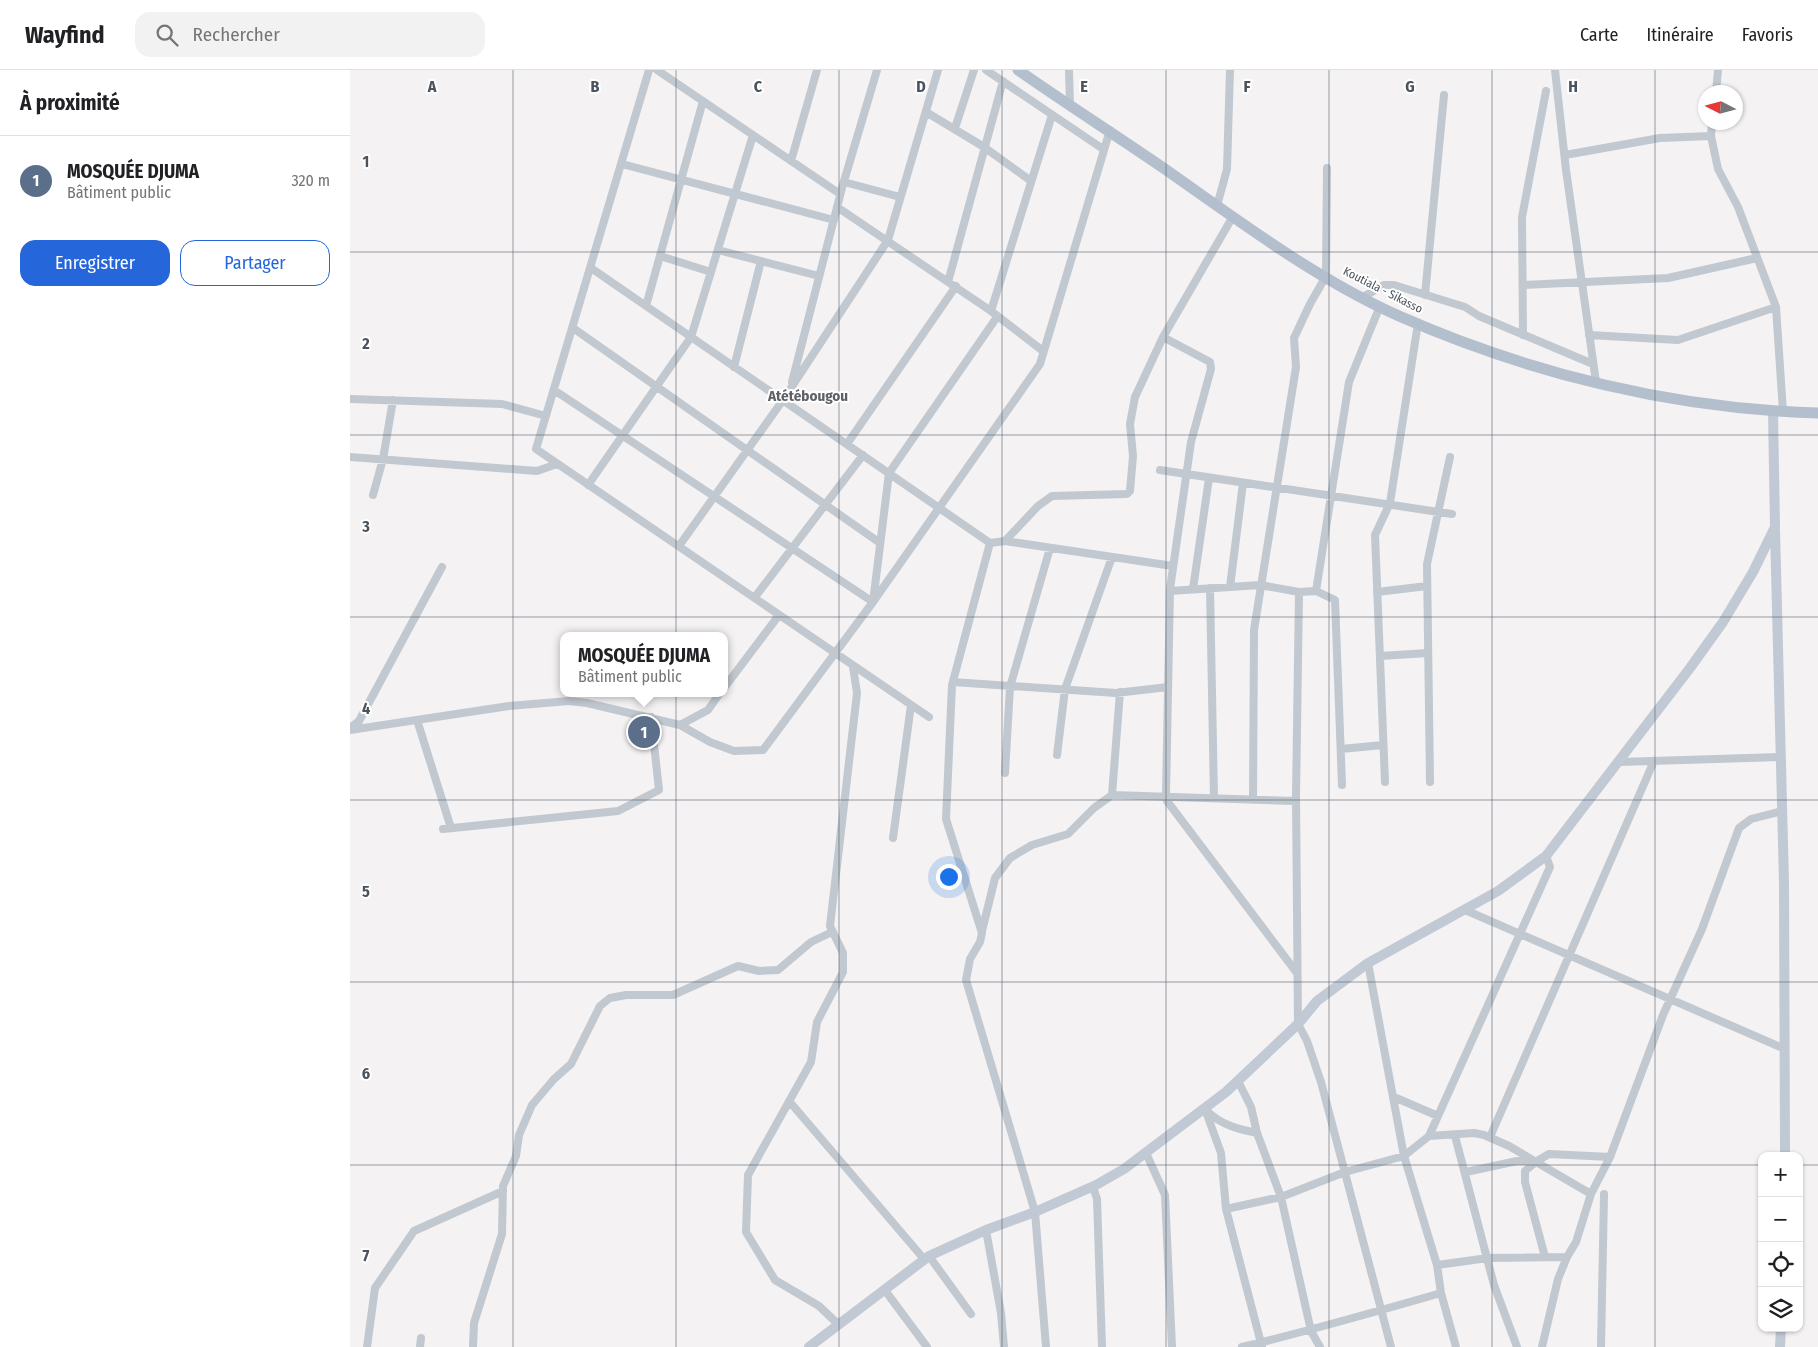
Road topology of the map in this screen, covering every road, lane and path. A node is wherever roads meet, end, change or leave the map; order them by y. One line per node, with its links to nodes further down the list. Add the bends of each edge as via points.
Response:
1 (650, 70): 30 (street)
2 (657, 70): 17 (street)
3 (817, 70): 29 (street)
4 (877, 70): 34 (street)
5 (938, 70): 19 (street)
6 (974, 70): 21 (street)
7 (986, 70): 13 (street)
8 (1018, 70): 18 (main road, Koutiala - Sikasso)
9 (1069, 70): 18 (street)
10 (1230, 70): 39 (street, via 1227,170)
11 (1555, 70): 28 (street)
12 (1718, 70): 14 (street)
13 (1003, 81): 20 (street); 26 (street)
14 (1717, 85)
15 (1546, 91): 53 (street, via 1522,217)
16 (1444, 95): 55 (street)
17 (703, 101): 24 (street); 32 (street)
18 (1070, 106): 22 (main road, Koutiala - Sikasso)
19 (926, 112): 21 (street); 37 (street)
20 (1052, 115): 27 (street); 33 (street)
21 (955, 128): 26 (street)
22 (1110, 130): 27 (street); 39 (main road, Koutiala - Sikasso)
23 (1711, 130): 25 (street)
24 (754, 136): 29 (street); 35 (street)
25 (1711, 136): 28 (street, via 1660,138); 45 (street, via 1718,169 1738,208)
26 (984, 147): 33 (street); 51 (street)
27 (1103, 150): 67 (street)
28 (1564, 155): 52 (street)
29 (791, 161): 36 (street)
30 (622, 164): 32 (street); 47 (street)
31 (1327, 168): 50 (street)
32 (681, 180): 35 (street); 44 (street)
33 (1031, 181): 60 (street)
34 (844, 182): 36 (street); 37 (street)
35 (735, 194): 41 (street); 43 (street)
36 (840, 194): 38 (street)
37 (900, 197): 42 (street)
38 (837, 206): 41 (street); 42 (street)
39 (1217, 206): 40 (main road, Koutiala - Sikasso)
40 (1232, 218): 50 (main road, Koutiala - Sikasso); 66 (street)
41 (834, 220): 49 (street)
42 (888, 240): 51 (street); 72 (street)
43 (718, 250): 46 (street); 48 (street)
44 (660, 256): 48 (street); 57 (street)
45 (1757, 258): 52 (street, via 1668,278); 59 (street)
46 (761, 261): 49 (street); 69 (street)
47 (591, 268): 57 (street); 62 (street)
48 (711, 272): 65 (street)
49 (819, 276): 72 (street)
50 (1326, 276): 56 (main road, Koutiala - Sikasso); 94 (street, via 1294,338 1296,366)
51 (948, 282): 54 (street)
52 (1582, 282): 53 (street); 64 (street)
53 (1523, 285): 63 (street)
54 (956, 286): 60 (street); 81 (street)
55 (1425, 295): 56 (street, via 1394,285 1384,286); 63 (street, via 1465,307)
56 (1364, 297): 58 (main road, Koutiala - Sikasso)
57 (646, 306): 65 (street)
58 (1380, 306): 61 (main road, Koutiala - Sikasso); 96 (street, via 1349,382)
59 (1776, 307): 64 (street, via 1678,340); 77 (street)
60 (994, 314): 67 (street); 89 (street)
61 (1418, 323): 70 (main road, Koutiala - Sikasso, via 1529,365); 99 (street)
62 (573, 328): 71 (street); 73 (street)
63 (1523, 335): 68 (street)
64 (1589, 335): 68 (street)
65 (690, 337): 69 (street); 71 (street)
66 (1163, 337): 90 (street, via 1210,362 1211,369 1191,442); 104 (street, via 1135,397 1130,424 1133,456 1130,491 1127,494 1052,496 1038,506)
67 (1043, 351): 100 (street, via 1040,364)
68 (1593, 364): 70 (street)
69 (734, 367): 76 (street)
70 (1596, 382): 77 (main road, Koutiala - Sikasso, via 1698,403)
71 (656, 387): 80 (street); 82 (street)
72 (790, 389): 76 (street)
73 (554, 390): 79 (street); 80 (street)
74 (350, 398): 75 (street)
75 (393, 400): 79 (street, via 502,404); 86 (street)
76 (783, 400): 81 (street); 82 (street)
77 (1778, 412): 78 (main road, Koutiala - Sikasso); 103 (street)
78 (1818, 413)
79 (546, 416): 87 (street, via 536,450)
80 (622, 436): 93 (street); 97 (street)
81 (847, 444): 83 (street)
82 (747, 451): 97 (street); 98 (street)
83 (863, 455): 89 (street); 98 (street)
84 (350, 457): 86 (street)
85 (1450, 457): 101 (street)
86 (383, 459): 87 (street, via 537,470); 95 (street)
87 (557, 464): 93 (street)
88 (1160, 470): 90 (street)
89 (889, 473): 100 (street); 105 (street)
90 (1187, 474): 91 (street); 111 (street)
91 (1209, 478): 92 (street); 117 (street)
92 (1243, 483): 94 (street); 115 (street)
93 (588, 484): 107 (street)
94 (1276, 488): 96 (street); 113 (street)
95 (373, 495)
96 (1331, 496): 99 (street); 120 (street)
97 (713, 498): 107 (street); 109 (street)
98 (824, 505): 105 (street); 109 (street)
99 (1389, 505): 101 (street); 121 (street, via 1375,535)
100 (938, 507): 106 (street); 123 (street)
101 (1438, 512): 102 (street); 114 (street, via 1426,564)
102 (1452, 514)
103 (1775, 527): 145 (street); 147 (street, via 1723,622)
104 (1005, 542): 106 (street); 108 (street)
105 (880, 543): 123 (street)
106 (990, 543): 129 (street)
107 (679, 546): 122 (street)
108 (1050, 548): 110 (street); 131 (street)
109 (791, 549): 122 (street); 123 (street)
110 (1112, 557): 111 (street); 133 (street)
111 (1173, 566): 118 (street)
112 (442, 567): 141 (street, via 359,721)
113 (1260, 585): 115 (street); 119 (street); 155 (street, via 1254,630)
114 (1427, 586): 121 (street); 125 (street)
115 (1230, 587): 116 (street)
116 (1210, 588): 117 (street); 154 (street)
117 (1193, 590): 118 (street)
118 (1170, 591): 132 (street)
119 (1298, 592): 120 (street); 156 (street)
120 (1316, 592): 143 (street, via 1335,600)
121 (1377, 592): 127 (street)
122 (754, 597): 124 (street)
123 (873, 602): 126 (street)
124 (779, 615): 126 (street); 130 (street)
125 (1428, 653): 127 (street); 150 (street)
126 (834, 654): 128 (street); 140 (street, via 763,750 734,751)
127 (1380, 656): 142 (street)
128 (853, 667): 136 (street); 161 (street, via 857,693 830,926)
129 (953, 682): 131 (street); 162 (street, via 946,819)
130 (728, 683)
131 (1010, 686): 133 (street); 148 (street)
132 (1168, 687): 134 (street); 153 (street)
133 (1065, 689): 134 (street); 144 (street)
134 (1120, 692): 152 (street)
135 (717, 697): 140 (street, via 708,710)
136 (911, 705): 138 (street); 158 (street)
137 (651, 717): 139 (street, via 569,701); 139 (street, via 659,790 618,811 447,828); 140 (street)
138 (929, 717)
139 (417, 720): 141 (street)
140 (680, 725)
141 (350, 729)
142 (1383, 745): 143 (street); 149 (street)
143 (1341, 749): 151 (street)
144 (1056, 755)
145 (1780, 757): 146 (street); 157 (street)
146 (1654, 761): 147 (street); 164 (street)
147 (1619, 762): 159 (street)
148 (1005, 773)
149 (1385, 782)
150 (1430, 782)
151 (1342, 785)
152 (1112, 795): 153 (street); 162 (street, via 1068,834 1032,845 1010,858 995,878)
153 (1166, 797): 154 (street); 166 (street)
154 (1214, 798): 155 (street)
155 (1253, 800): 156 (street)
156 (1296, 801): 166 (street)
157 (1782, 812): 167 (street, via 1751,819 1739,828 1702,929); 169 (street)
158 (893, 838)
159 (1546, 856): 160 (street); 163 (street, via 1550,867)
160 (1465, 910): 163 (street); 165 (street)
161 (832, 932): 172 (street, via 843,953 842,972 817,1022 811,1062); 187 (street, via 811,942 778,970 759,971 738,966 673,995 610,998 600,1006 571,1064 532,1105 519,1135 516,1156)
162 (982, 933): 192 (street, via 970,958 966,980)
163 (1520, 934): 164 (street); 174 (street)
164 (1569, 956): 167 (street); 178 (street)
165 (1368, 962): 168 (street, via 1317,1001); 171 (street)
166 (1297, 973): 168 (street)
167 (1670, 1000): 169 (street); 182 (street)
168 (1298, 1024): 170 (street); 184 (street, via 1321,1082)
169 (1785, 1049): 179 (street)
170 (1238, 1081): 173 (street); 175 (street, via 1251,1107)
171 (1394, 1097): 174 (street); 181 (street)
172 (789, 1101): 196 (street); 203 (street, via 748,1175 746,1232 775,1280 819,1306)
173 (1205, 1109): 175 (street, via 1216,1120); 180 (street); 191 (street, via 1221,1153)
174 (1438, 1116): 176 (street)
175 (1257, 1133): 190 (street)
176 (1429, 1136): 177 (street); 181 (street)
177 (1455, 1136): 178 (street, via 1474,1133); 185 (street)
178 (1490, 1137): 183 (street)
179 (1785, 1152)
180 (1146, 1153): 186 (street); 216 (street, via 1165,1195)
181 (1404, 1156): 184 (street); 198 (street)
182 (1610, 1157): 183 (street, via 1549,1154); 188 (street)
183 (1537, 1161): 185 (street, via 1517,1161); 188 (street); 194 (street, via 1525,1171 1525,1182)
184 (1345, 1172): 190 (street); 201 (street)
185 (1466, 1172): 197 (street)
186 (1093, 1187): 192 (street); 215 (street, via 1097,1199)
187 (503, 1191): 208 (street, via 414,1231 375,1288); 210 (street, via 502,1234 474,1323)
188 (1590, 1194): 195 (street, via 1576,1242)
189 (1604, 1194): 223 (street)
190 (1281, 1197): 191 (street); 204 (street)
191 (1226, 1209): 207 (street)
192 (1035, 1212): 193 (street); 214 (street)
193 (986, 1230): 196 (street); 213 (street)
194 (1545, 1257): 195 (street); 197 (street)
195 (1567, 1257): 222 (street, via 1553,1297)
196 (926, 1258): 199 (street); 202 (street)
197 (1488, 1258): 198 (street); 221 (street, via 1494,1285)
198 (1437, 1265): 200 (street)
199 (884, 1289): 203 (street); 212 (street)
200 (1441, 1292): 201 (street); 220 (street)
201 (1381, 1309): 204 (street); 219 (street)
202 (971, 1314)
203 (839, 1325): 211 (street)
204 (1311, 1331): 207 (street); 218 (street)
205 (1781, 1332): 224 (street)
206 (421, 1338): 209 (street)
207 (1261, 1345): 217 (street)
208 (368, 1347)
209 (420, 1347)
210 (473, 1347)
211 (809, 1347)
212 (927, 1347)
213 (1004, 1347)
214 (1046, 1347)
215 (1102, 1347)
216 (1172, 1347)
217 (1242, 1347)
218 (1320, 1347)
219 (1391, 1347)
220 (1456, 1347)
221 (1517, 1347)
222 (1542, 1347)
223 (1601, 1347)
224 (1780, 1347)

